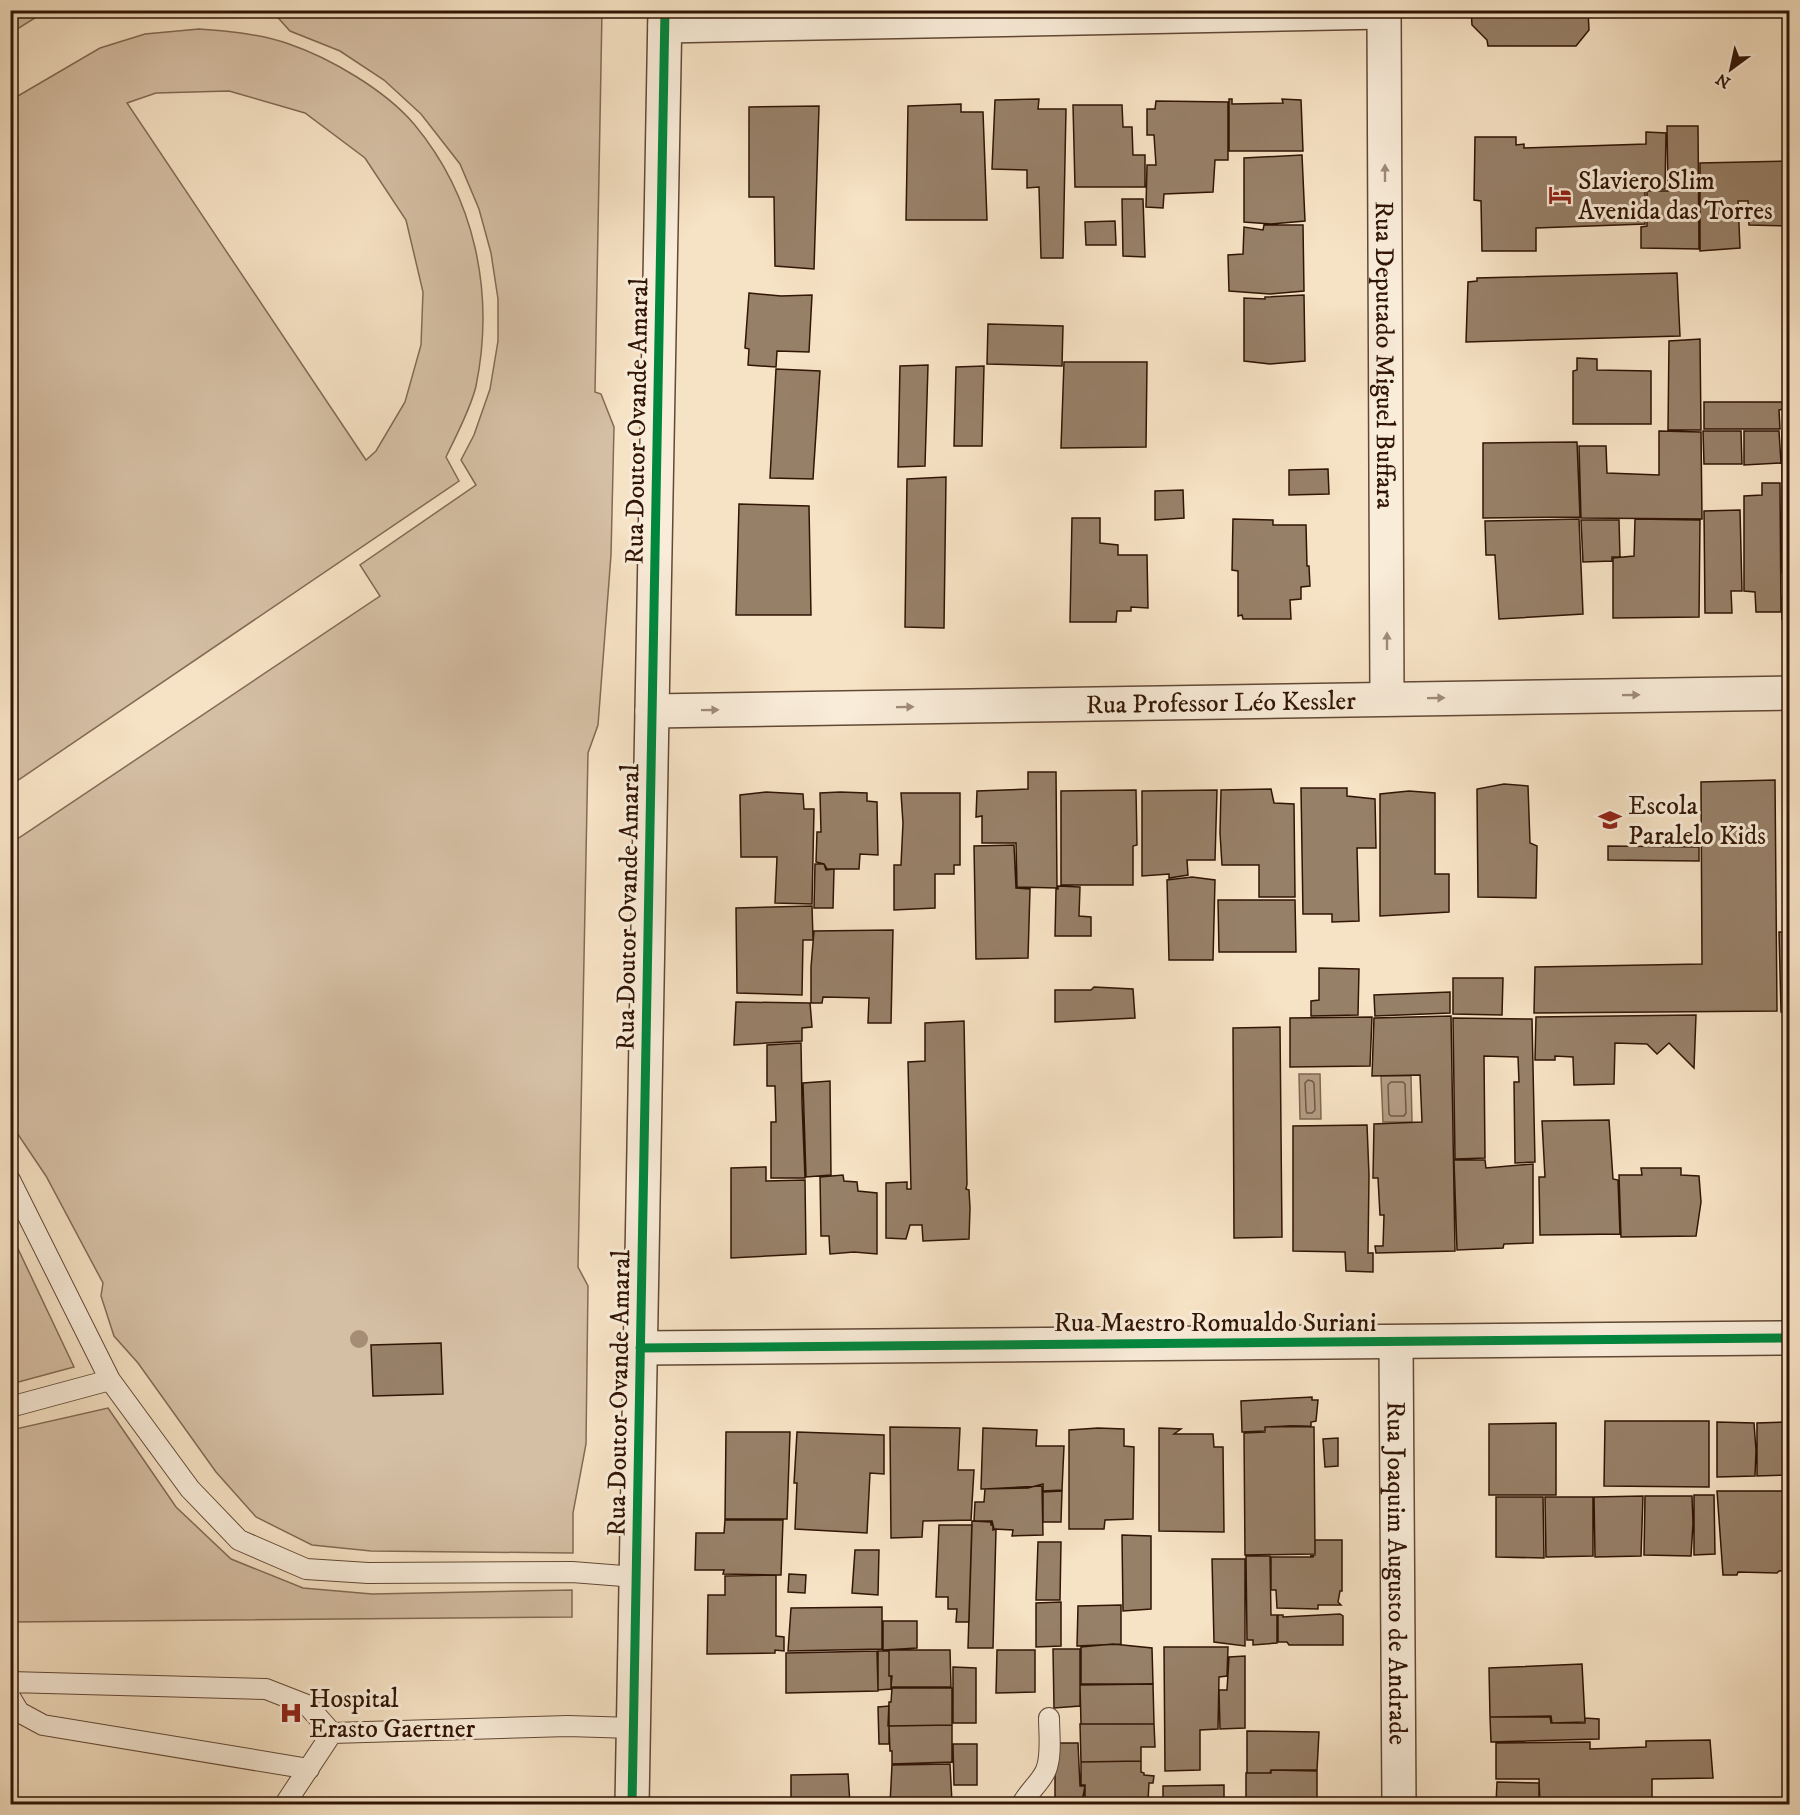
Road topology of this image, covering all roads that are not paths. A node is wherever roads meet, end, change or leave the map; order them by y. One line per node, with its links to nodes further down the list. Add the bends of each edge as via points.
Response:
1 (1384, 11): 2 (street); 4 (street, Rua Deputado Miguel Buffara, one-way to 1)
2 (665, 18): 5 (street, Rua Doutor Ovande Amaral)
3 (1790, 693): 4 (street, Rua Professor Léo Kessler, one-way to 3)
4 (1387, 699): 5 (street, Rua Professor Léo Kessler, one-way to 4)
5 (652, 711): 9 (street, Rua Doutor Ovande Amaral)
6 (10, 1180): 10 (lane)
7 (1790, 1338): 8 (street, Rua Maestro Romualdo Suriani)
8 (1396, 1342): 9 (street, Rua Maestro Romualdo Suriani); 22 (street, Rua Joaquim Augusto de Andrade)
9 (640, 1348): 12 (street, Rua Doutor Ovande Amaral)
10 (110, 1380): 11 (lane); 12 (lane, via 190,1489 238,1540 306,1569 368,1573 572,1572)
11 (10, 1407)
12 (636, 1577): 16 (street, Rua Doutor Ovande Amaral)
13 (10, 1682): 17 (lane, via 266,1689 307,1705)
14 (10, 1697): 18 (lane, via 19,1712 43,1725)
15 (1049, 1718): 21 (lane, via 1047,1768)
16 (633, 1728): 17 (lane, via 568,1726); 20 (street, Rua Doutor Ovande Amaral)
17 (332, 1733): 18 (lane)
18 (309, 1769): 19 (lane)
19 (285, 1804)
20 (632, 1804)
21 (1022, 1804)
22 (1399, 1804)

